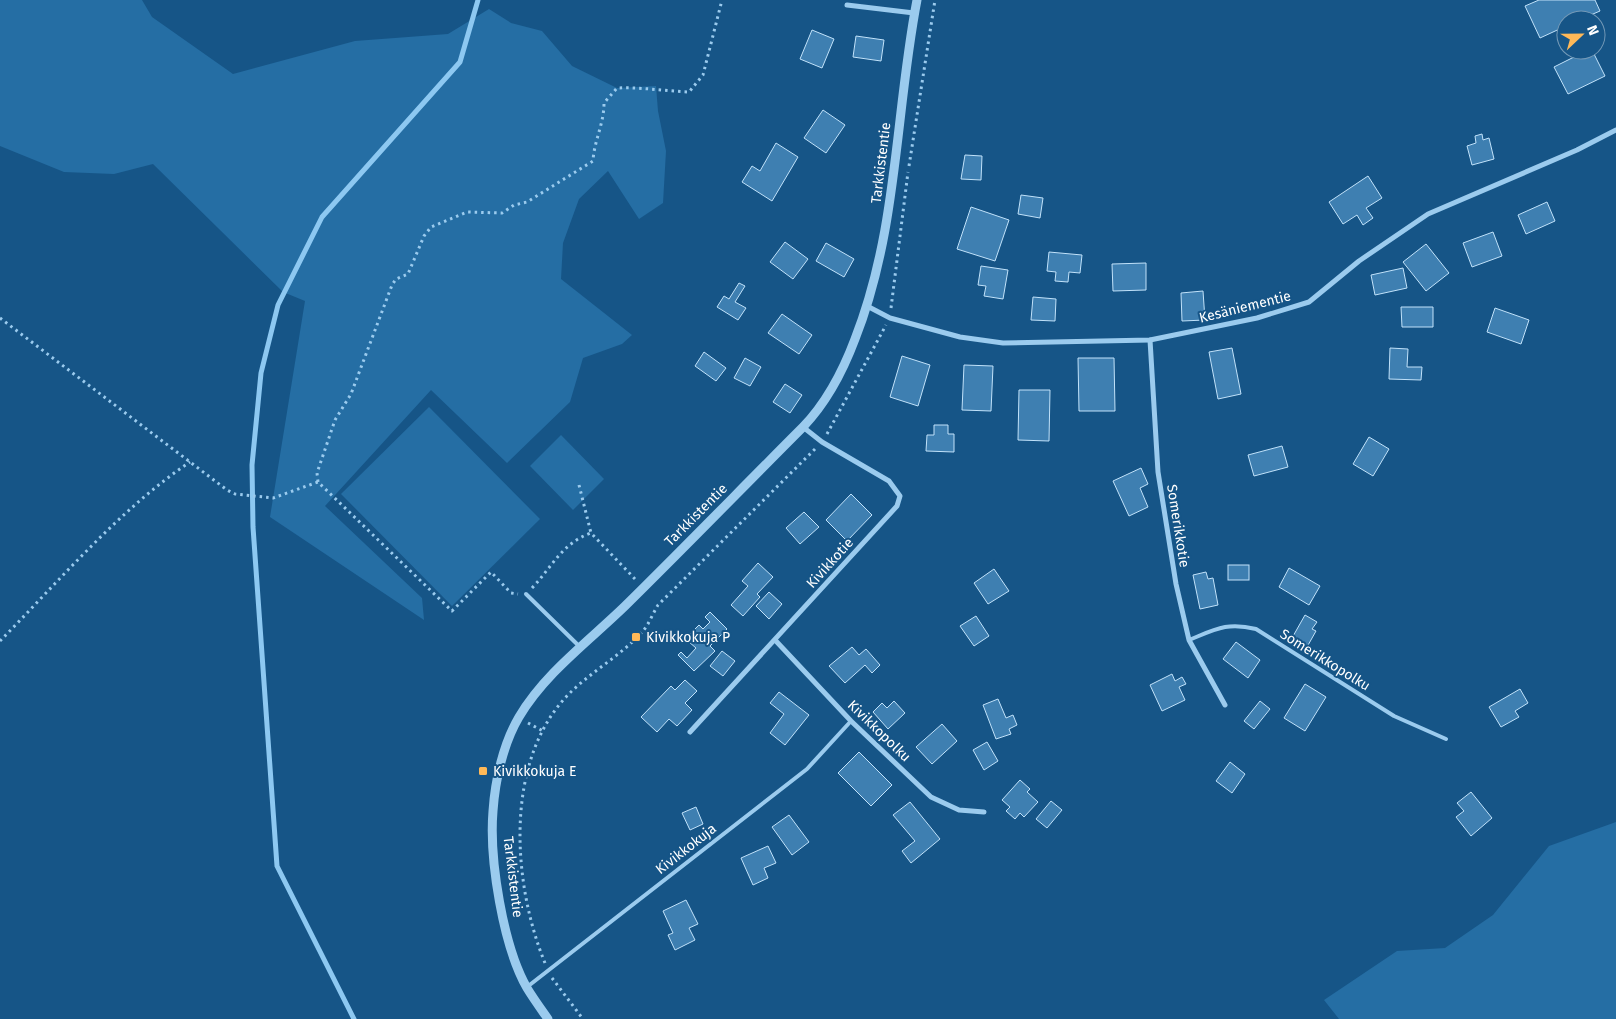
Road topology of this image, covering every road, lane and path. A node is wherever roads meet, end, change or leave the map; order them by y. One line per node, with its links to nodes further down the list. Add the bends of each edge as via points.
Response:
1 (722, 0): 11 (path, via 703,75 689,92 617,88 604,103 604,118 594,145 593,162 527,202 502,213 467,212 431,227 408,274 396,279 392,285 351,394 335,420 317,473)
2 (917, 0): 4 (street, Tarkkistentie)
3 (846, 5): 4 (street)
4 (914, 13): 6 (street, Tarkkistentie, via 891,206)
5 (1616, 130): 8 (street, Kesäniementie, via 1428,214 1359,261 1309,302 1257,318)
6 (867, 306): 8 (street, Kesäniementie, via 907,323 960,337 1003,343); 9 (street, Tarkkistentie, via 848,359 818,412)
7 (0, 318): 10 (path)
8 (1150, 340): 18 (street, Somerikkotie, via 1158,472 1176,584)
9 (804, 427): 14 (street, Tarkkistentie); 17 (street, Kivikkotie, via 822,442 890,481 900,496 897,506)
10 (190, 462): 11 (path, via 227,490 247,495 273,498); 19 (path, via 139,501)
11 (318, 482): 15 (path, via 452,611 492,572 511,593)
12 (579, 485): 13 (path)
13 (590, 533): 14 (path); 15 (path, via 577,538 556,556)
14 (643, 588): 16 (path); 20 (street, Tarkkistentie)
15 (526, 594): 20 (lane)
16 (658, 605)
17 (775, 640): 22 (street, Kivikkopolku); 23 (street, Kivikkotie)
18 (1189, 640): 21 (street, Somerikkotie); 24 (lane, Somerikkopolku, via 1237,624 1256,629 1394,716)
19 (0, 641)
20 (580, 647): 26 (street, Tarkkistentie, via 518,718 499,769 493,812 495,863 506,934)
21 (1224, 705)
22 (851, 721): 25 (street, Kivikkopolku, via 931,797 959,810); 26 (lane, Kivikkokuja, via 807,769)
23 (690, 732)
24 (1446, 739)
25 (984, 812)
26 (527, 987): 27 (street, Tarkkistentie)
27 (548, 1019)

